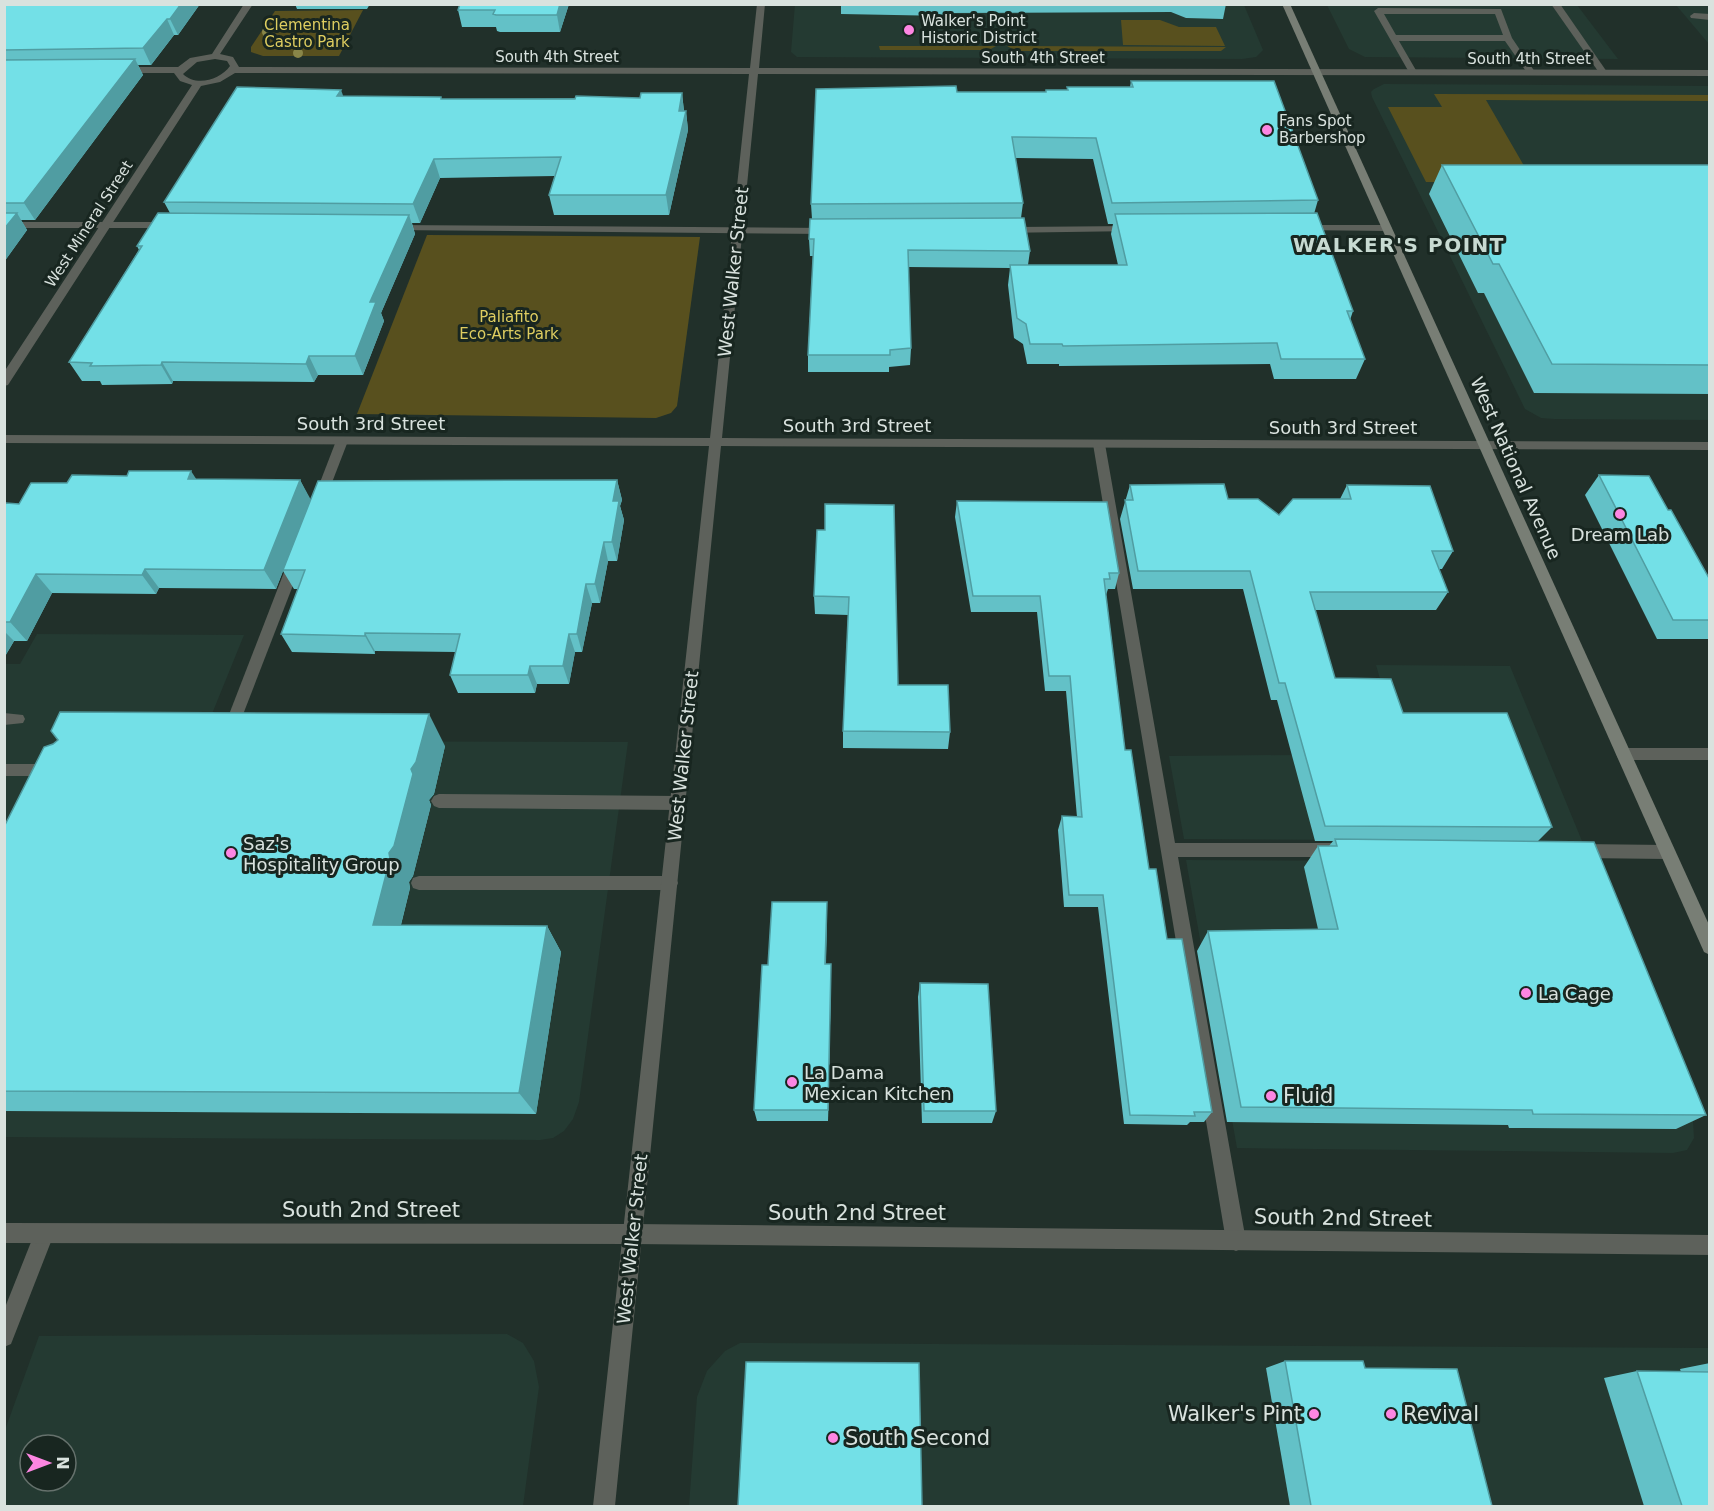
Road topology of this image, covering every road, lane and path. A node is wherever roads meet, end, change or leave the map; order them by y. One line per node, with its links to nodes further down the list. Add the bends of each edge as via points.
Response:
1 (249, 4): 10 (street)
2 (761, 4): 14 (street, West Walker Street)
3 (1286, 4): 15 (main road, West National Avenue)
4 (1555, 4): 18 (street)
5 (1495, 8): 8 (street, via 1378,11); 9 (street)
6 (1694, 16): 7 (street)
7 (1710, 16)
8 (1394, 38): 9 (street); 16 (street)
9 (1508, 38): 17 (street)
10 (215, 56): 12 (street, via 189,62); 13 (street, via 230,59)
11 (110, 70): 12 (street)
12 (180, 70): 20 (street, via 180,78)
13 (233, 70): 14 (street, South 4th Street); 20 (street, via 223,78)
14 (754, 70): 15 (street, South 4th Street); 29 (street, West Walker Street)
15 (1317, 72): 16 (street, South 4th Street); 25 (main road, West National Avenue)
16 (1413, 72): 17 (street, South 4th Street)
17 (1531, 72): 18 (street, South 4th Street)
18 (1603, 72): 19 (street, South 4th Street)
19 (1710, 72)
20 (198, 83): 22 (street, West Mineral Street)
21 (4, 225): 22 (street)
22 (106, 225): 23 (street); 31 (street, West Mineral Street)
23 (182, 225)
24 (381, 228): 29 (street)
25 (1387, 228): 27 (street); 36 (main road, West National Avenue)
26 (1148, 229): 28 (street)
27 (1291, 229)
28 (993, 230)
29 (738, 231): 30 (street); 34 (street, West Walker Street)
30 (838, 231)
31 (4, 382)
32 (4, 439): 33 (street, South 3rd Street)
33 (342, 441): 34 (street, South 3rd Street); 38 (street)
34 (716, 442): 35 (street, South 3rd Street); 46 (street, West Walker Street)
35 (1099, 444): 36 (street, South 3rd Street); 47 (street)
36 (1484, 445): 37 (street, South 3rd Street); 41 (main road, West National Avenue)
37 (1710, 446)
38 (313, 516)
39 (300, 549): 40 (street)
40 (227, 739)
41 (1623, 754): 42 (street); 50 (main road, West National Avenue)
42 (1710, 754)
43 (4, 770): 44 (street)
44 (69, 770)
45 (439, 801): 46 (street)
46 (678, 803): 52 (street, West Walker Street)
47 (1169, 850): 48 (street); 57 (street)
48 (1348, 850)
49 (1563, 851): 50 (street)
50 (1666, 852): 53 (main road, West National Avenue)
51 (419, 883): 52 (street)
52 (670, 883): 56 (street, West Walker Street)
53 (1710, 947)
54 (4, 1233): 55 (street, South 2nd Street)
55 (44, 1234): 56 (street, South 2nd Street); 59 (street)
56 (632, 1234): 57 (street, South 2nd Street); 60 (street, West Walker Street)
57 (1236, 1241): 58 (street, South 2nd Street)
58 (1710, 1245)
59 (4, 1337)
60 (604, 1506)

